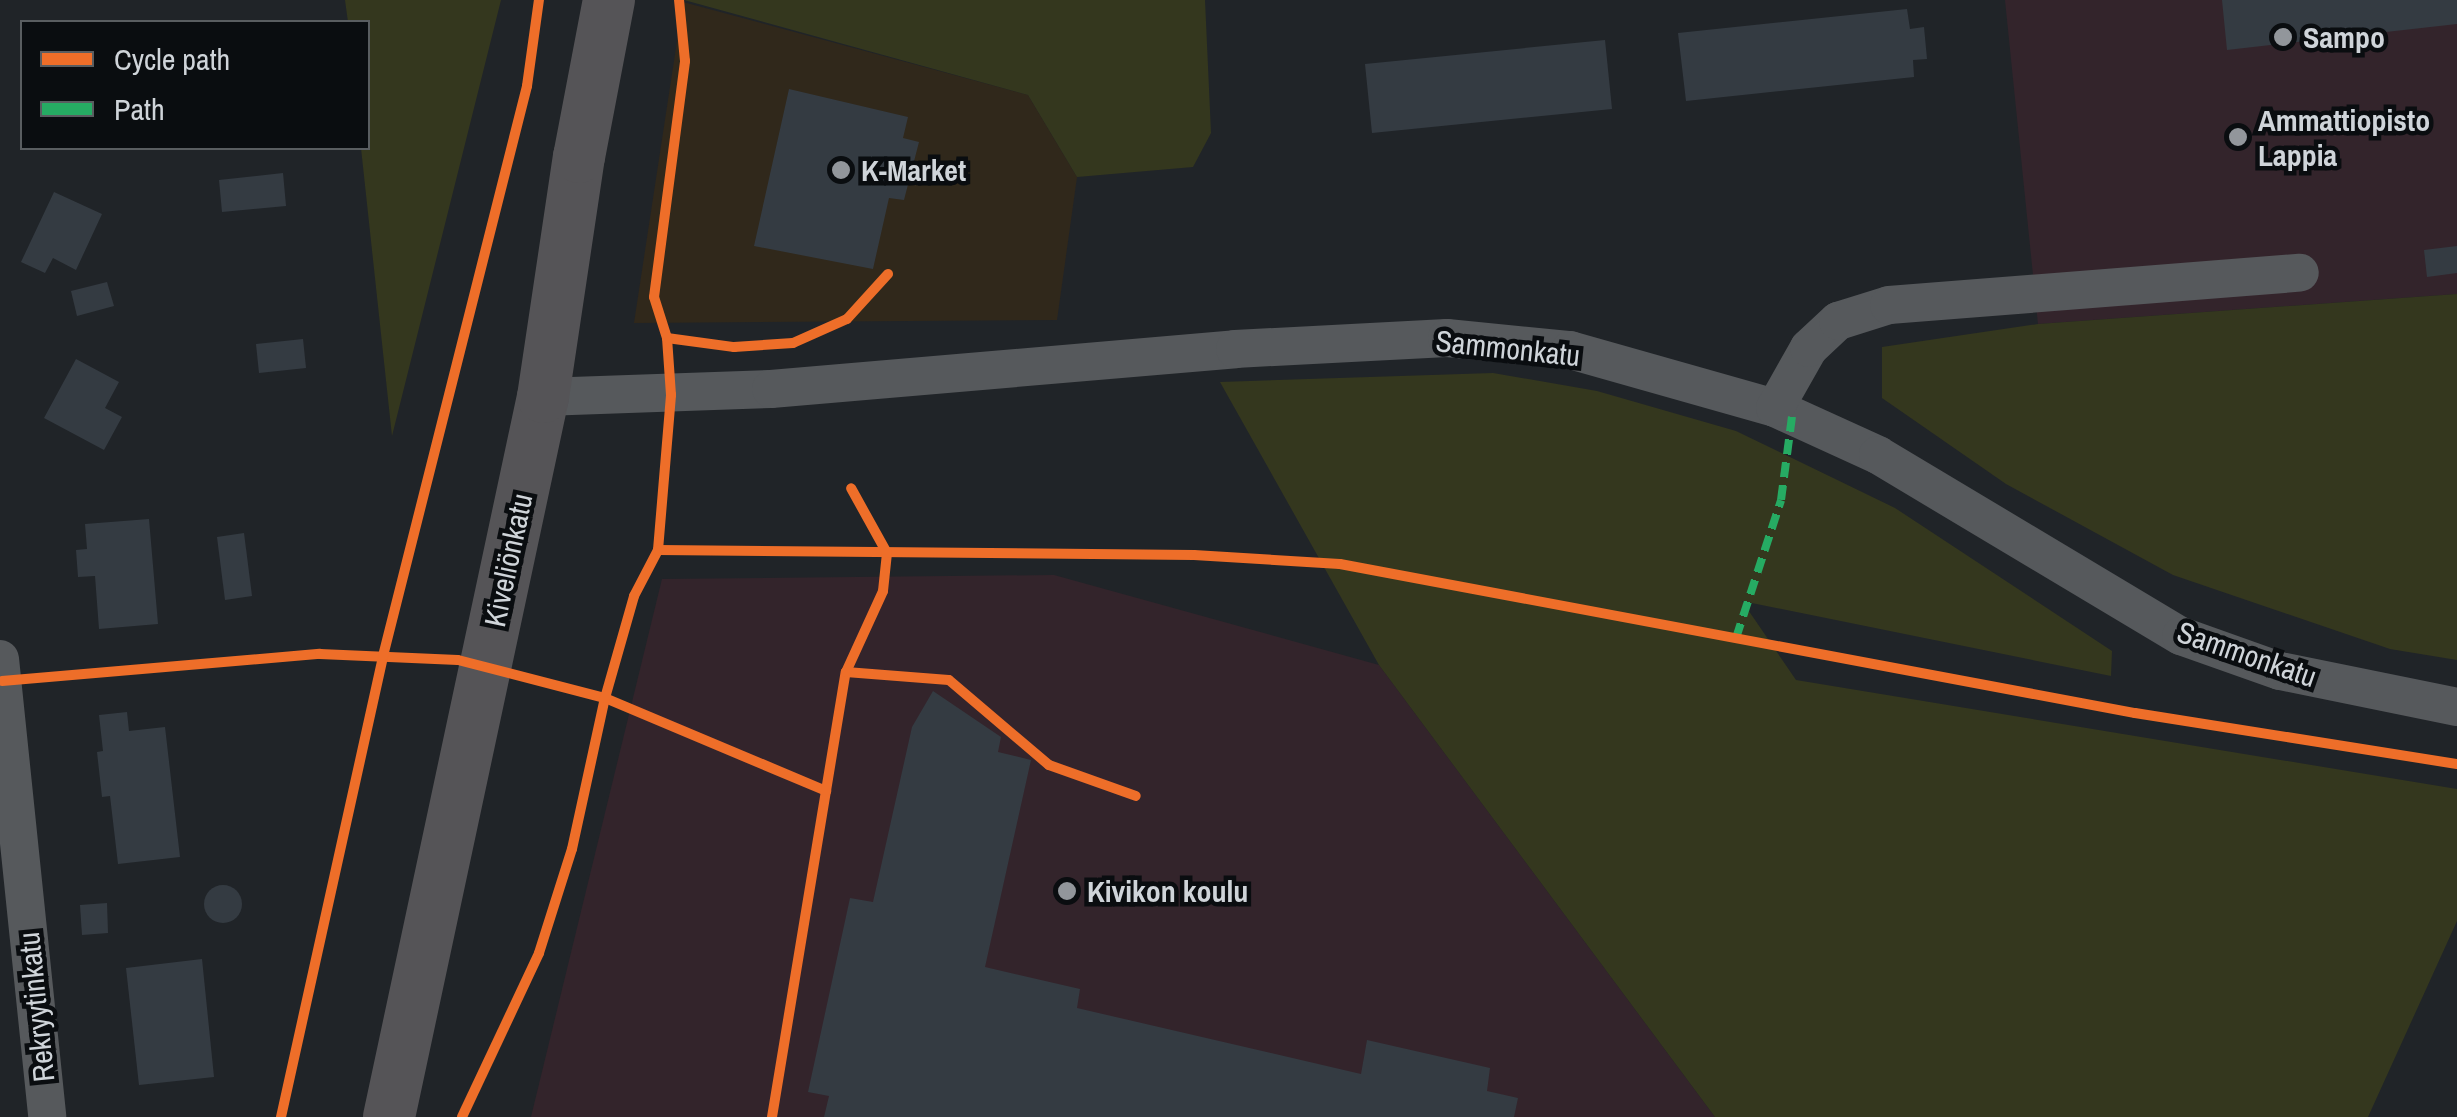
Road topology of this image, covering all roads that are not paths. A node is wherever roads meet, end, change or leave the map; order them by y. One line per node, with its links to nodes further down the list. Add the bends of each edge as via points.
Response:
1 (609, 0): 3 (main road, Kiveliönkatu)
2 (2300, 273): 4 (street, via 1889,305 1838,322 1809,348)
3 (544, 397): 4 (street, Sammonkatu, via 771,390 1222,350 1447,338 1570,350); 8 (main road, Kiveliönkatu)
4 (1775, 408): 6 (street, Sammonkatu, via 1878,455 2182,636 2280,671)
5 (1, 680): 7 (street, Rekryytinkatu)
6 (2457, 707)
7 (47, 1117)
8 (389, 1117)

